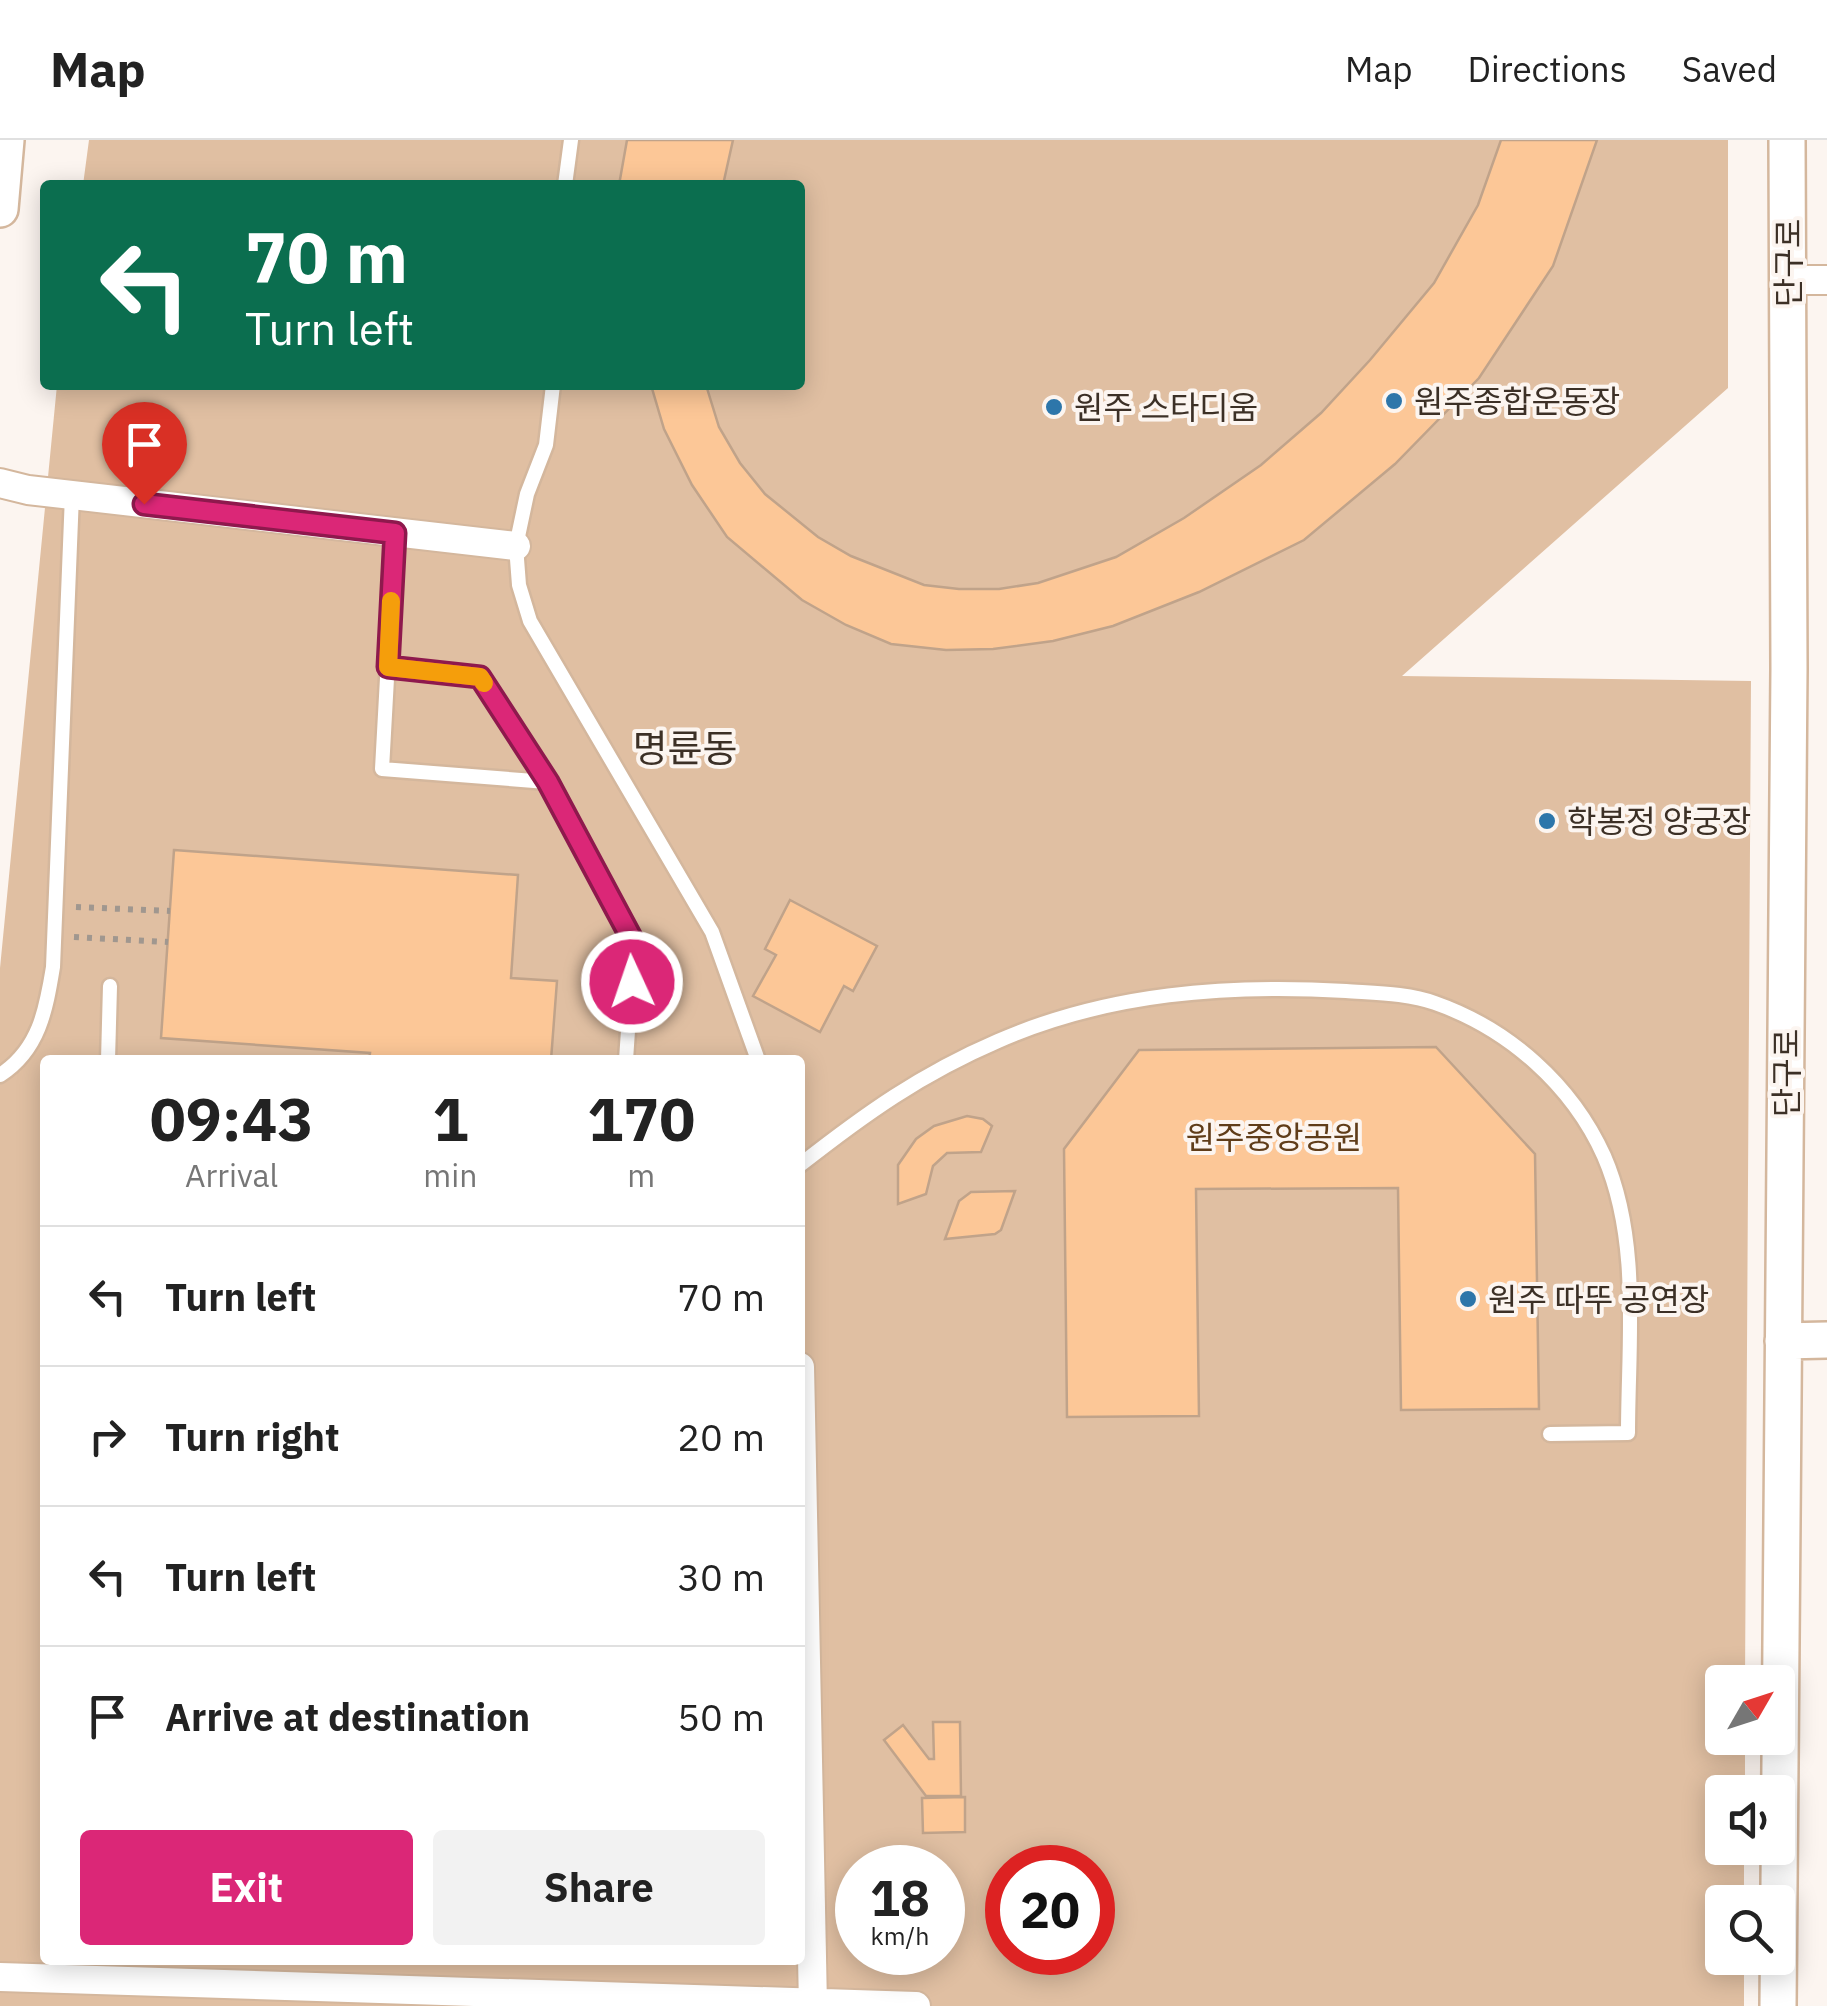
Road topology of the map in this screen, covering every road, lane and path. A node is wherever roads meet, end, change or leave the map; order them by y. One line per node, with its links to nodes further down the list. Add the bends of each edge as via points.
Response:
1 (6, 140): 5 (street)
2 (570, 140): 4 (lane)
3 (1786, 140): 6 (street, 단구로)
4 (566, 180)
5 (0, 209)
6 (1788, 280): 7 (street); 26 (street, 단구로)
7 (1827, 280)
8 (553, 390): 12 (lane, via 546,445)
9 (0, 483): 10 (street)
10 (72, 496): 11 (street); 15 (lane)
11 (395, 533): 12 (street); 13 (lane)
12 (516, 546): 22 (lane, via 530,622 712,932)
13 (388, 667): 14 (lane, via 480,677); 14 (lane, via 382,769)
14 (548, 782): 21 (lane, via 634,943)
15 (56, 906): 16 (path); 17 (lane)
16 (170, 912)
17 (54, 936): 18 (path); 23 (lane, via 45,1012 28,1052)
18 (168, 942)
19 (110, 986): 20 (lane)
20 (108, 1055)
21 (626, 1055)
22 (756, 1055)
23 (0, 1076)
24 (805, 1160): 27 (lane, via 912,1082 999,1040 1093,1006 1204,991 1294,988 1432,1002 1527,1054 1572,1101 1604,1156 1620,1206 1628,1270 1628,1433)
25 (1827, 1340): 26 (street)
26 (1784, 1341): 32 (street, 단구로)
27 (1550, 1434)
28 (805, 1612): 30 (street)
29 (0, 1978): 30 (street)
30 (813, 2005): 31 (street)
31 (916, 2006)
32 (1778, 2006)

